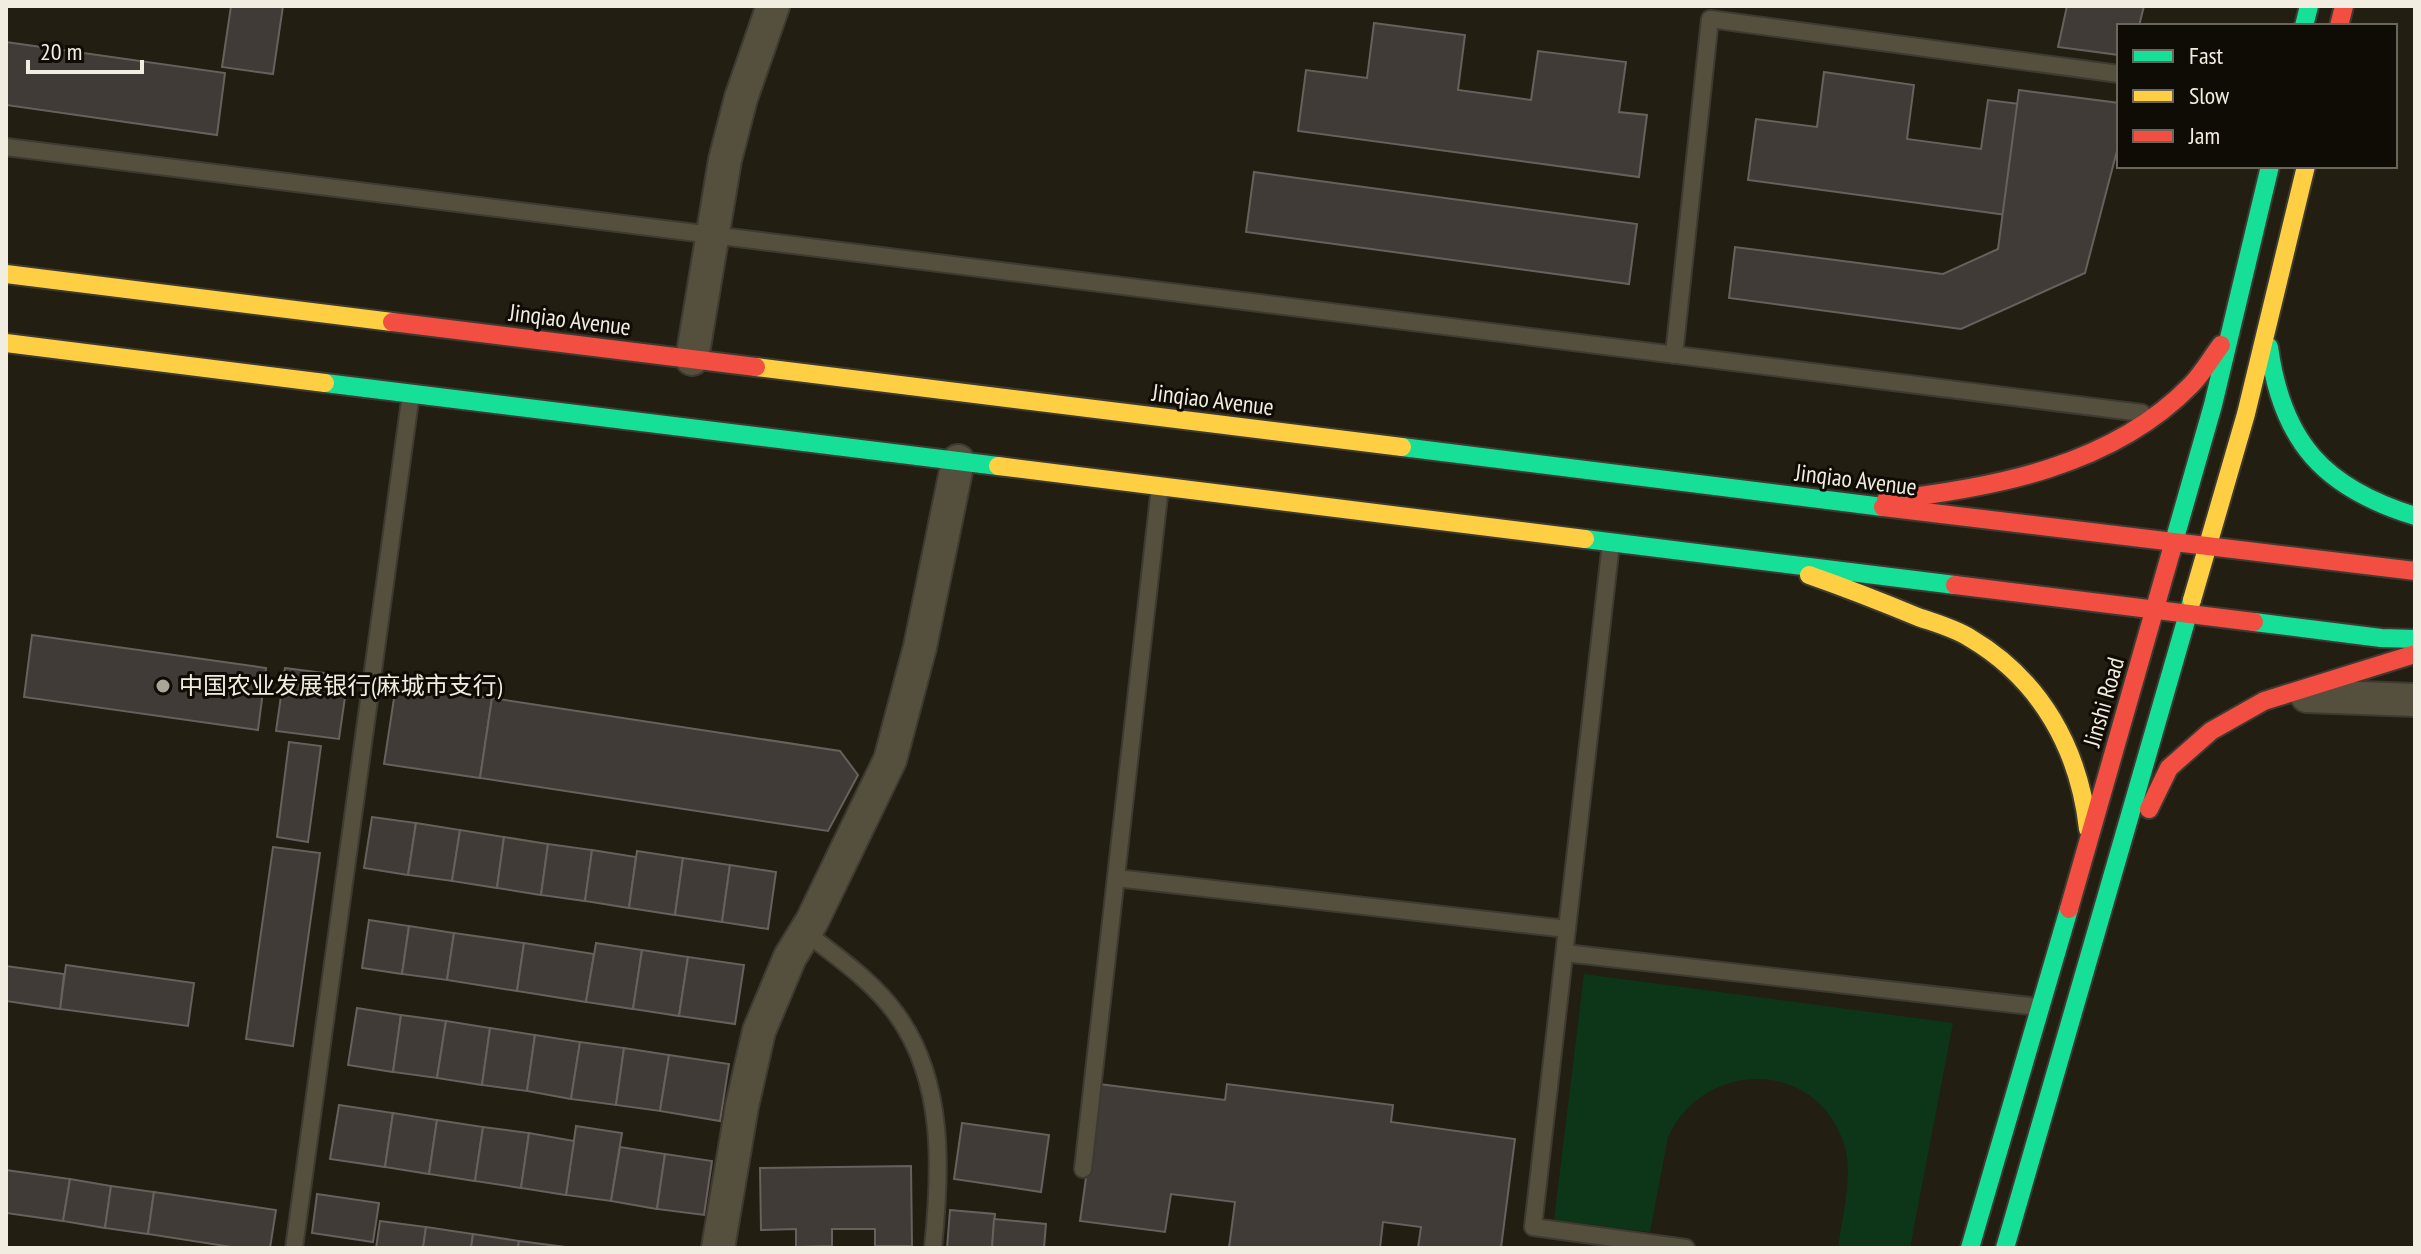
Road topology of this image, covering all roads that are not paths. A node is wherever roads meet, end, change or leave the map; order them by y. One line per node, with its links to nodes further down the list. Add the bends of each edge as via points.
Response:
1 (773, 6): 6 (street, via 741,98)
2 (2117, 74): 11 (lane, via 1710,19)
3 (6, 147): 6 (lane)
4 (2270, 168): 8 (main road, Jinshi Road)
5 (2306, 168): 9 (main road)
6 (713, 235): 11 (lane); 12 (street)
7 (6, 274): 12 (main road, Jinqiao Avenue)
8 (2233, 321): 14 (main road, via 2200,375); 20 (main road, Jinshi Road)
9 (2267, 325): 18 (main road, via 2276,397 2295,437 2348,488); 21 (main road)
10 (6, 343): 13 (main road)
11 (1674, 355): 14 (lane)
12 (692, 359): 17 (main road, Jinqiao Avenue)
13 (411, 393): 15 (main road); 38 (lane)
14 (2160, 415): 17 (main road, via 2116,443 2017,477 1964,490)
15 (958, 461): 16 (main road); 34 (street, via 920,647 890,760)
16 (1160, 486): 19 (main road); 31 (lane)
17 (1854, 504): 20 (main road, Jinqiao Avenue)
18 (2415, 516)
19 (1611, 542): 22 (main road); 33 (lane)
20 (2174, 543): 21 (main road, Jinqiao Avenue); 24 (main road, Jinshi Road)
21 (2208, 548): 23 (main road, Jinqiao Avenue); 25 (main road)
22 (1777, 562): 24 (main road); 30 (main road, via 1969,638 2013,670 2048,710 2070,748 2081,779)
23 (2415, 571)
24 (2155, 610): 25 (main road); 30 (main road, Jinshi Road)
25 (2189, 614): 26 (main road); 32 (main road)
26 (2415, 639)
27 (2415, 654): 28 (main road)
28 (2280, 695): 29 (street); 32 (main road, via 2211,731 2169,768)
29 (2415, 700)
30 (2088, 844): 36 (main road, Jinshi Road)
31 (1116, 878): 33 (lane); 37 (lane)
32 (2114, 879): 43 (main road)
33 (1567, 929): 35 (lane)
34 (805, 932): 39 (street, via 759,1031); 40 (lane, via 856,971 897,1015 921,1060 936,1125 939,1188)
35 (1565, 953): 36 (lane); 41 (lane, via 1533,1227)
36 (2040, 1008): 42 (main road, Jinshi Road)
37 (1083, 1169)
38 (294, 1248)
39 (718, 1248)
40 (933, 1248)
41 (1686, 1248)
42 (1970, 1248)
43 (2005, 1248)

